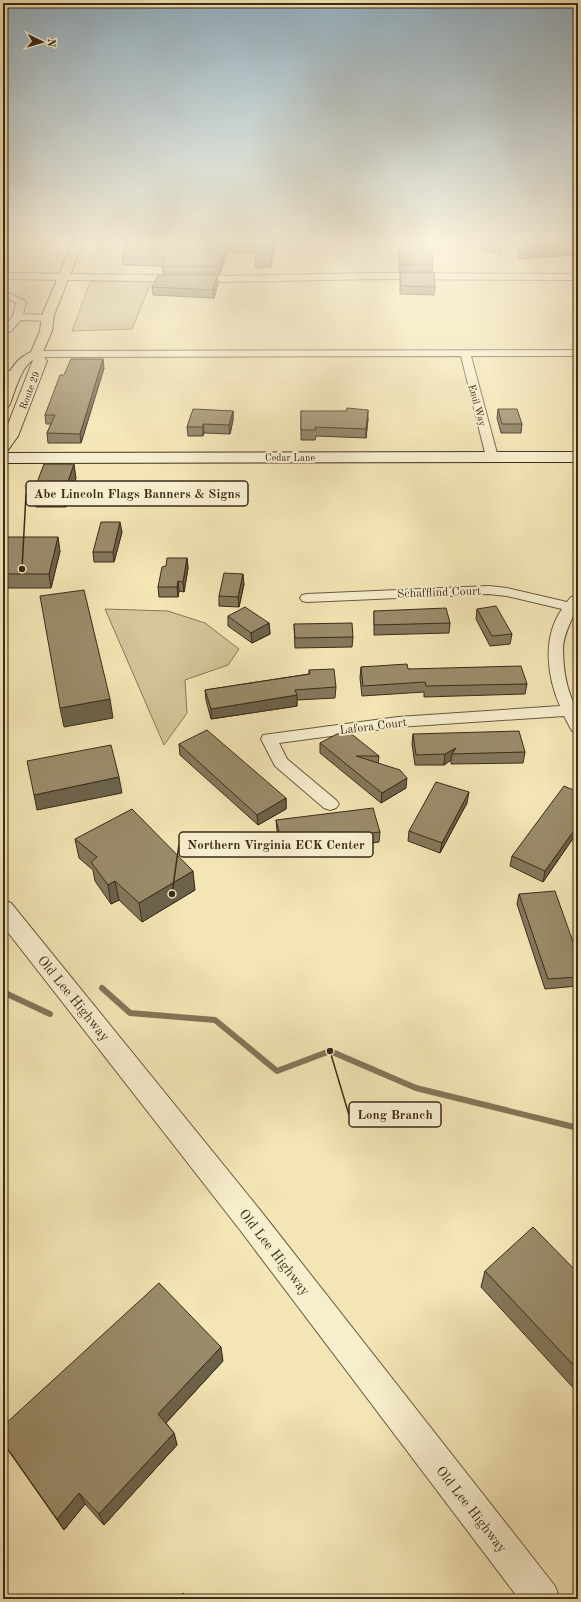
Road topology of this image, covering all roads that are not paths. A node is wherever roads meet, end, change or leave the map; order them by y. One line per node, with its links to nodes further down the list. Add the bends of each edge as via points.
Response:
1 (18, 317): 2 (street); 3 (street)
2 (48, 318): 5 (main road, Route 29, via 46,331)
3 (7, 330)
4 (578, 353): 6 (street)
5 (36, 354): 6 (street); 7 (main road, Route 29, via 25,359); 9 (main road, Route 29, via 40,361 10,436)
6 (465, 354): 11 (street, Emil Way)
7 (9, 374): 8 (main road, Route 29)
8 (3, 404)
9 (3, 447)
10 (578, 456): 11 (main road, Cedar Lane)
11 (492, 457): 12 (main road, Cedar Lane)
12 (3, 458)
13 (307, 598): 14 (street, Schafflind Court, via 489,590)
14 (574, 602): 15 (street, via 558,631 555,648 556,666)
15 (568, 711): 16 (street); 17 (street, Lafora Court, via 398,722 269,739 281,762)
16 (578, 727)
17 (330, 804)
18 (3, 909): 19 (street, Old Lee Highway, via 250,1220)
19 (542, 1599)

